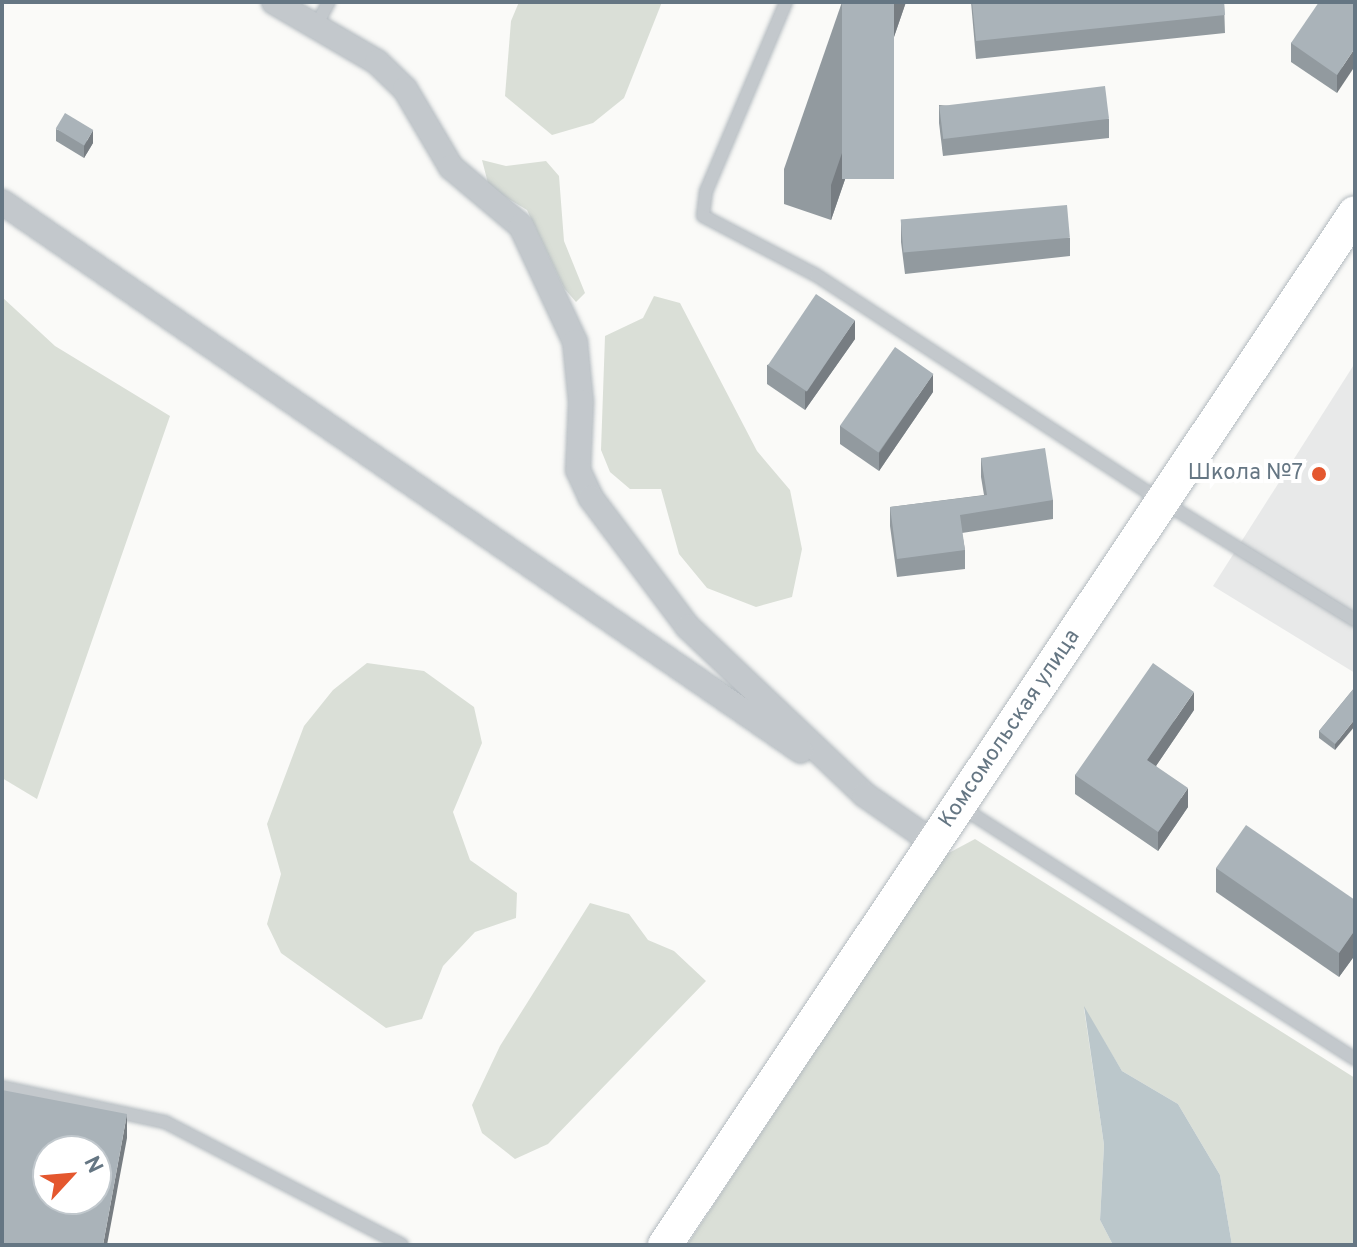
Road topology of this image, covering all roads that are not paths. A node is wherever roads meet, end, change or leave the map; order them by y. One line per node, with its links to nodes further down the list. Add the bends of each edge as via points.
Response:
1 (274, 2): 4 (street)
2 (329, 2): 4 (lane)
3 (786, 2): 7 (lane, via 706,191 703,216 816,275)
4 (316, 26): 9 (street, via 377,62 405,89 451,167 521,226 575,342 581,402 578,470 591,498 688,627)
5 (2, 202): 9 (street)
6 (1355, 213): 7 (main road, Комсомольская улица)
7 (1162, 501): 8 (lane); 10 (main road, Комсомольская улица)
8 (1355, 620)
9 (865, 795): 11 (street)
10 (958, 806): 11 (main road, Комсомольская улица); 12 (lane)
11 (934, 843): 15 (main road, Комсомольская улица)
12 (1355, 1059)
13 (2, 1087): 14 (lane, via 165,1122)
14 (402, 1245)
15 (665, 1245)

